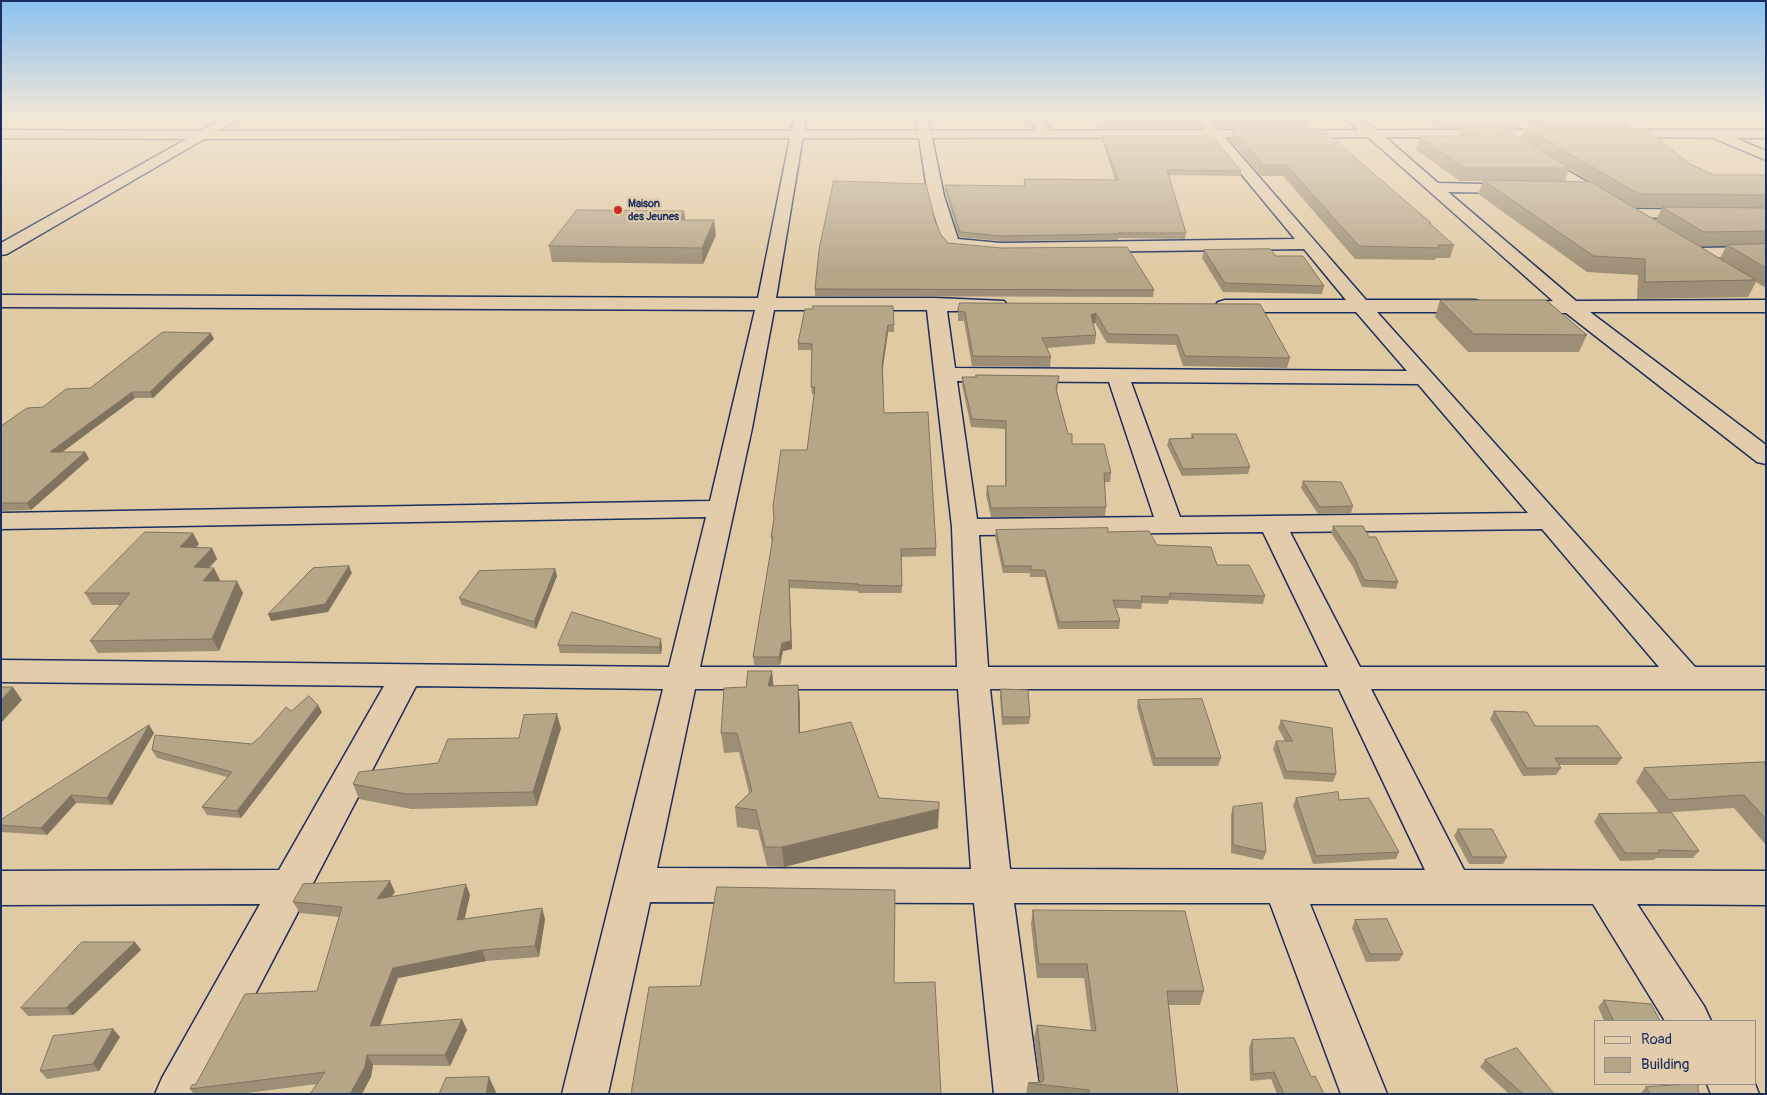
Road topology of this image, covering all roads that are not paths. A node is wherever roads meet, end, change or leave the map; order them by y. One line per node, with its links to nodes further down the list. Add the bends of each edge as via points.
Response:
1 (144, 169): 16 (street)
2 (790, 169): 23 (street)
3 (931, 169): 15 (street, via 950,242 954,244 1001,248)
4 (1245, 169): 15 (street)
5 (1413, 169): 7 (street)
6 (1556, 169): 10 (street)
7 (1433, 187): 8 (street); 29 (street)
8 (1531, 188)
9 (1561, 189): 10 (street)
10 (1590, 190): 11 (street)
11 (1630, 214): 12 (street); 13 (street)
12 (1766, 214)
13 (1654, 229)
14 (1677, 243): 18 (street)
15 (1308, 244): 27 (street)
16 (1, 250)
17 (1766, 252): 18 (street)
18 (1692, 253): 19 (street)
19 (1717, 268)
20 (1750, 288): 21 (street)
21 (1766, 298)
22 (1, 301): 23 (street)
23 (766, 304): 24 (street); 34 (street)
24 (936, 304): 25 (street); 30 (street)
25 (1015, 305)
26 (1203, 305): 27 (street)
27 (1361, 306): 29 (street); 32 (street)
28 (1766, 306): 29 (street)
29 (1571, 307): 33 (street)
30 (945, 374): 31 (street); 39 (street)
31 (1118, 376): 32 (street); 38 (street)
32 (1424, 378): 36 (street)
33 (1766, 457)
34 (722, 509): 35 (street); 42 (street)
35 (1, 521)
36 (1549, 521): 37 (street); 45 (street)
37 (1273, 524): 38 (street); 44 (street)
38 (1170, 525): 39 (street)
39 (965, 527): 43 (street)
40 (1, 671): 41 (street)
41 (406, 676): 42 (street); 49 (street)
42 (682, 678): 43 (street); 47 (street)
43 (973, 678): 44 (street); 48 (street)
44 (1350, 678): 45 (street); 51 (street)
45 (1687, 678): 46 (street)
46 (1766, 678)
47 (634, 885): 48 (street); 57 (street)
48 (992, 886): 50 (street); 58 (street)
49 (291, 887): 53 (street); 56 (street)
50 (1284, 887): 51 (street); 59 (street)
51 (1453, 887): 52 (street)
52 (1602, 887): 54 (street); 55 (street)
53 (1, 888)
54 (1766, 888)
55 (1688, 1020)
56 (178, 1094)
57 (584, 1094)
58 (1017, 1094)
59 (1364, 1094)

